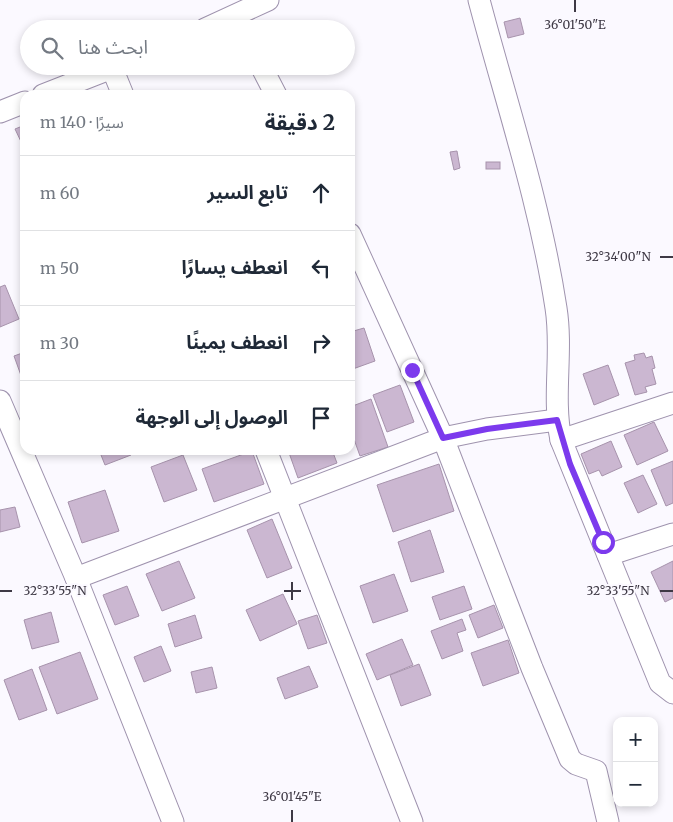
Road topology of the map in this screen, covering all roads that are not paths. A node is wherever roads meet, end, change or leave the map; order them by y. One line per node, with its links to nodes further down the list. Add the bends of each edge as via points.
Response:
1 (268, 0): 3 (street)
2 (478, 0): 15 (street, via 545,247 559,348)
3 (241, 20)
4 (94, 75): 7 (street)
5 (118, 75): 8 (street)
6 (266, 75): 9 (street)
7 (55, 90)
8 (122, 90)
9 (273, 90)
10 (20, 104): 11 (street)
11 (0, 112)
12 (355, 245): 16 (street)
13 (0, 401): 17 (street)
14 (673, 403): 15 (street)
15 (559, 430): 16 (street, via 487,429); 22 (street)
16 (443, 438): 20 (street); 27 (street, via 570,759 596,771)
17 (20, 448)
18 (23, 455): 23 (street)
19 (268, 455): 20 (street)
20 (284, 498): 23 (street); 26 (street)
21 (673, 534): 22 (street)
22 (608, 556): 24 (street, via 660,683)
23 (76, 578): 25 (street)
24 (673, 693)
25 (173, 822)
26 (412, 822)
27 (608, 822)

